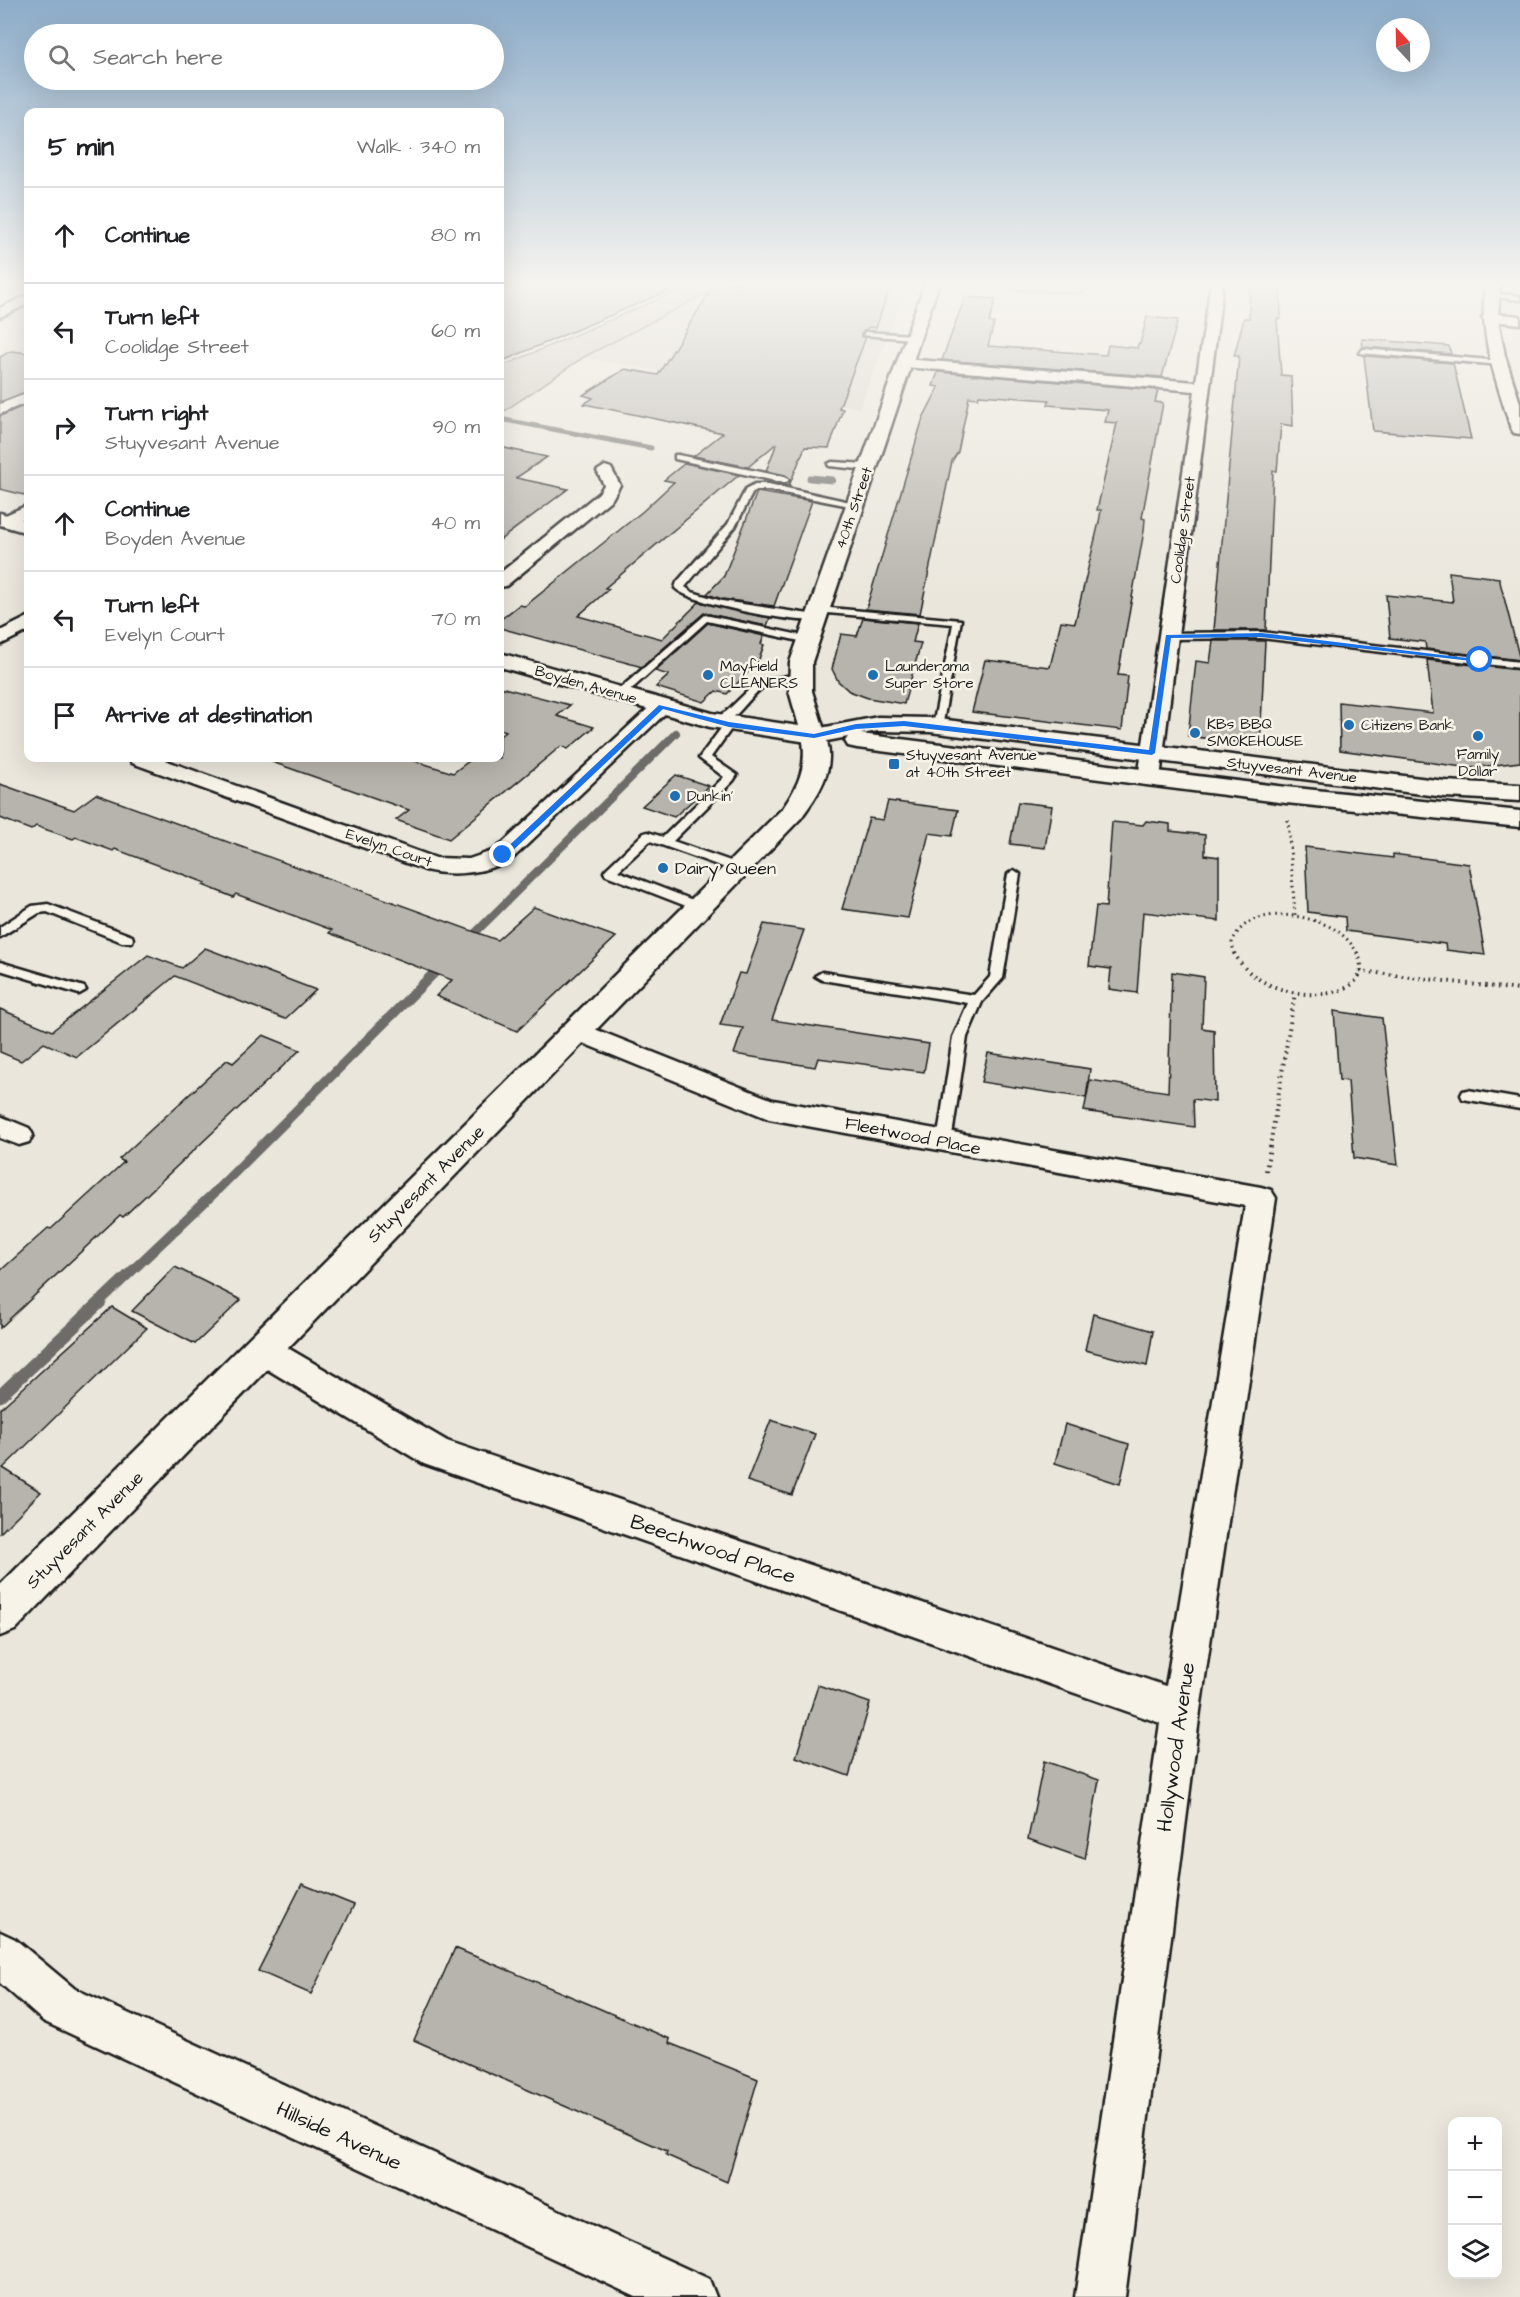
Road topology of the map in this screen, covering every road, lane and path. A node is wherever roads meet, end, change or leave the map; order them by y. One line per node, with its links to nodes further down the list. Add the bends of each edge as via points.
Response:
1 (895, 390): 10 (main road, 40th Street)
2 (1203, 390): 19 (street, Coolidge Street)
3 (1511, 390): 5 (main road)
4 (24, 399): 6 (street)
5 (1517, 406): 7 (main road)
6 (0, 410)
7 (1520, 429)
8 (678, 458): 12 (lane)
9 (831, 464): 10 (lane)
10 (868, 467): 12 (main road, 40th Street)
11 (605, 471): 16 (street, via 612,485 606,496)
12 (857, 499): 17 (main road, 40th Street); 17 (lane, via 768,487 751,489 732,525 680,584 689,596)
13 (24, 512): 14 (street)
14 (3, 520): 15 (main road)
15 (24, 526)
16 (504, 579)
17 (818, 614): 21 (main road, 40th Street); 28 (lane, via 958,622)
18 (24, 625): 20 (street)
19 (1168, 636): 23 (lane, via 1261,635); 31 (street, Coolidge Street)
20 (0, 639)
21 (809, 640): 24 (main road, 40th Street); 25 (lane, via 705,618)
22 (504, 661): 25 (main road, Boyden Avenue)
23 (1520, 665)
24 (799, 677): 27 (lane, via 762,683); 29 (main road, 40th Street)
25 (620, 694): 26 (main road, Boyden Avenue)
26 (662, 706): 27 (main road, Boyden Avenue); 30 (street, Evelyn Court, via 503,855 471,867 433,865)
27 (722, 723): 29 (main road, Boyden Avenue); 37 (lane, via 705,758 731,775)
28 (938, 726): 29 (main road, Stuyvesant Avenue, via 878,724); 31 (main road, Stuyvesant Avenue)
29 (814, 736): 31 (main road, Stuyvesant Avenue); 38 (main road, Stuyvesant Avenue, via 816,776 806,794)
30 (151, 762)
31 (1150, 765): 33 (main road, Stuyvesant Avenue); 35 (main road, Stuyvesant Avenue)
32 (1520, 781): 33 (main road)
33 (1445, 789): 34 (main road, Stuyvesant Avenue)
34 (1520, 793)
35 (1286, 795): 36 (main road, Stuyvesant Avenue); 41 (path)
36 (1520, 819)
37 (666, 842): 38 (lane); 40 (lane, via 648,837 610,872)
38 (738, 867): 40 (main road, Stuyvesant Avenue)
39 (1014, 874): 50 (lane, via 996,978)
40 (699, 907): 51 (main road, Stuyvesant Avenue)
41 (1295, 915): 45 (path, via 1333,928 1348,939 1361,959); 49 (path, via 1259,917 1245,923 1234,936 1233,948 1248,973)
42 (0, 933): 43 (lane, via 36,909 48,908)
43 (127, 939)
44 (0, 966): 47 (lane)
45 (1360, 971): 48 (path); 49 (path, via 1341,990 1324,995)
46 (822, 976): 50 (lane)
47 (79, 990)
48 (1520, 990)
49 (1294, 993): 55 (path)
50 (977, 1000): 54 (lane, via 960,1037)
51 (577, 1031): 54 (street, Fleetwood Place, via 769,1109); 56 (main road, Stuyvesant Avenue)
52 (1468, 1095): 53 (lane)
53 (1520, 1104)
54 (944, 1142): 55 (street, Fleetwood Place)
55 (1261, 1198): 58 (street, Hollywood Avenue)
56 (263, 1350): 57 (main road, Stuyvesant Avenue); 58 (street, Beechwood Place, via 436,1453)
57 (0, 1615)
58 (1180, 1711): 61 (street, Hollywood Avenue)
59 (0, 1954): 60 (street, Hillside Avenue, via 59,2005)
60 (691, 2297)
61 (1100, 2297)

